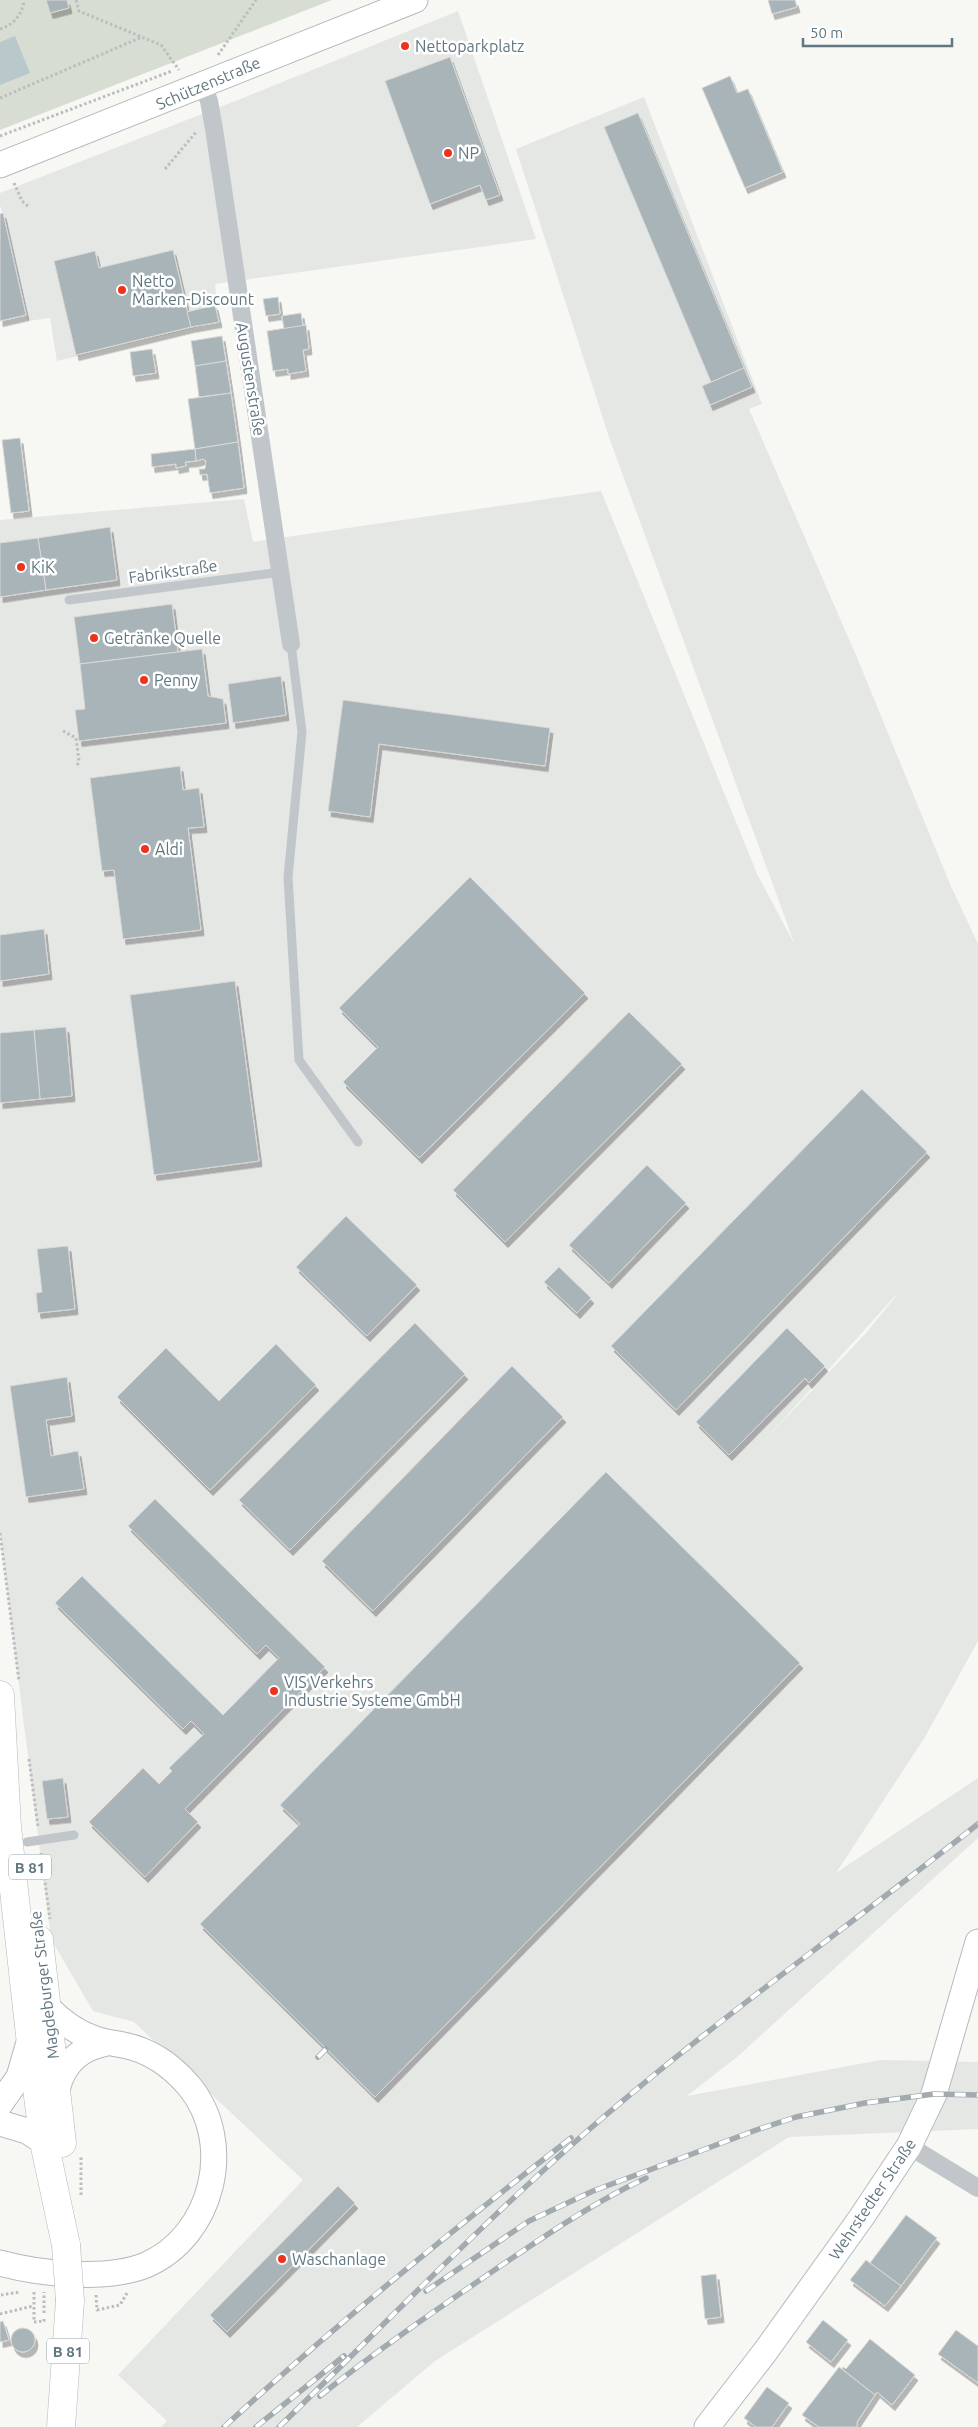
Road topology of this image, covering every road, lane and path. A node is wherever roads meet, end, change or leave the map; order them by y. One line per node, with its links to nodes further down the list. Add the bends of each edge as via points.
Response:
1 (24, 0): 5 (path, via 18,18)
2 (76, 0): 6 (path, via 79,10)
3 (256, 0): 7 (path)
4 (415, 0): 9 (street, Schützenstraße)
5 (0, 29)
6 (143, 36): 8 (path, via 161,45); 10 (path)
7 (215, 58)
8 (178, 70): 9 (path); 9 (path); 12 (path)
9 (195, 76): 11 (street, Augustenstraße, via 209,101); 14 (street, Schützenstraße)
10 (0, 98)
11 (213, 125): 13 (path, via 197,131); 16 (street, Augustenstraße)
12 (0, 136)
13 (165, 169)
14 (7, 174): 15 (path)
15 (29, 207)
16 (281, 572): 17 (lane, Fabrikstraße); 18 (street, Augustenstraße)
17 (69, 600)
18 (291, 644): 21 (lane, via 302,732 288,877 299,1060)
19 (63, 731): 20 (path, via 76,738)
20 (77, 766)
21 (358, 1142)
22 (0, 1534): 23 (path)
23 (10, 1693): 24 (main road, Magdeburger Straße / B 81)
24 (3, 1729): 27 (main road, Magdeburger Straße / B 81); 32 (main road, Magdeburger Straße / B 81, via 7,1828)
25 (28, 1750): 27 (path)
26 (74, 1835): 27 (lane)
27 (33, 1841): 28 (path); 31 (main road, Magdeburger Straße / B 81)
28 (51, 1927)
29 (978, 1942): 30 (street, Wehrstedter Straße)
30 (972, 1985): 38 (street, Wehrstedter Straße, via 934,2094)
31 (47, 2006): 33 (street, via 68,2025); 34 (main road, Magdeburger Straße / B 81)
32 (30, 2034): 35 (street, via 24,2064); 37 (main road, Magdeburger Straße / B 81)
33 (106, 2043): 34 (street, via 76,2055 64,2070); 43 (street, via 138,2050 167,2065 191,2088 211,2134 214,2152 211,2188 205,2205 197,2221 174,2247 144,2266 71,2274)
34 (57, 2090): 42 (main road, Magdeburger Straße / B 81)
35 (0, 2104)
36 (0, 2123): 37 (street, via 27,2131)
37 (44, 2142): 42 (main road, Magdeburger Straße / B 81)
38 (909, 2146): 40 (street); 53 (street, Wehrstedter Straße, via 766,2352)
39 (81, 2154): 41 (path)
40 (978, 2188)
41 (81, 2199)
42 (66, 2245): 52 (main road, Magdeburger Straße / B 81, bridge, via 70,2301)
43 (0, 2263)
44 (35, 2289): 48 (path)
45 (44, 2292): 49 (path)
46 (96, 2292): 47 (path, via 96,2310)
47 (120, 2305)
48 (33, 2306): 50 (path); 51 (path, via 34,2322)
49 (44, 2309)
50 (0, 2314)
51 (44, 2321)
52 (62, 2414)
53 (706, 2427)

